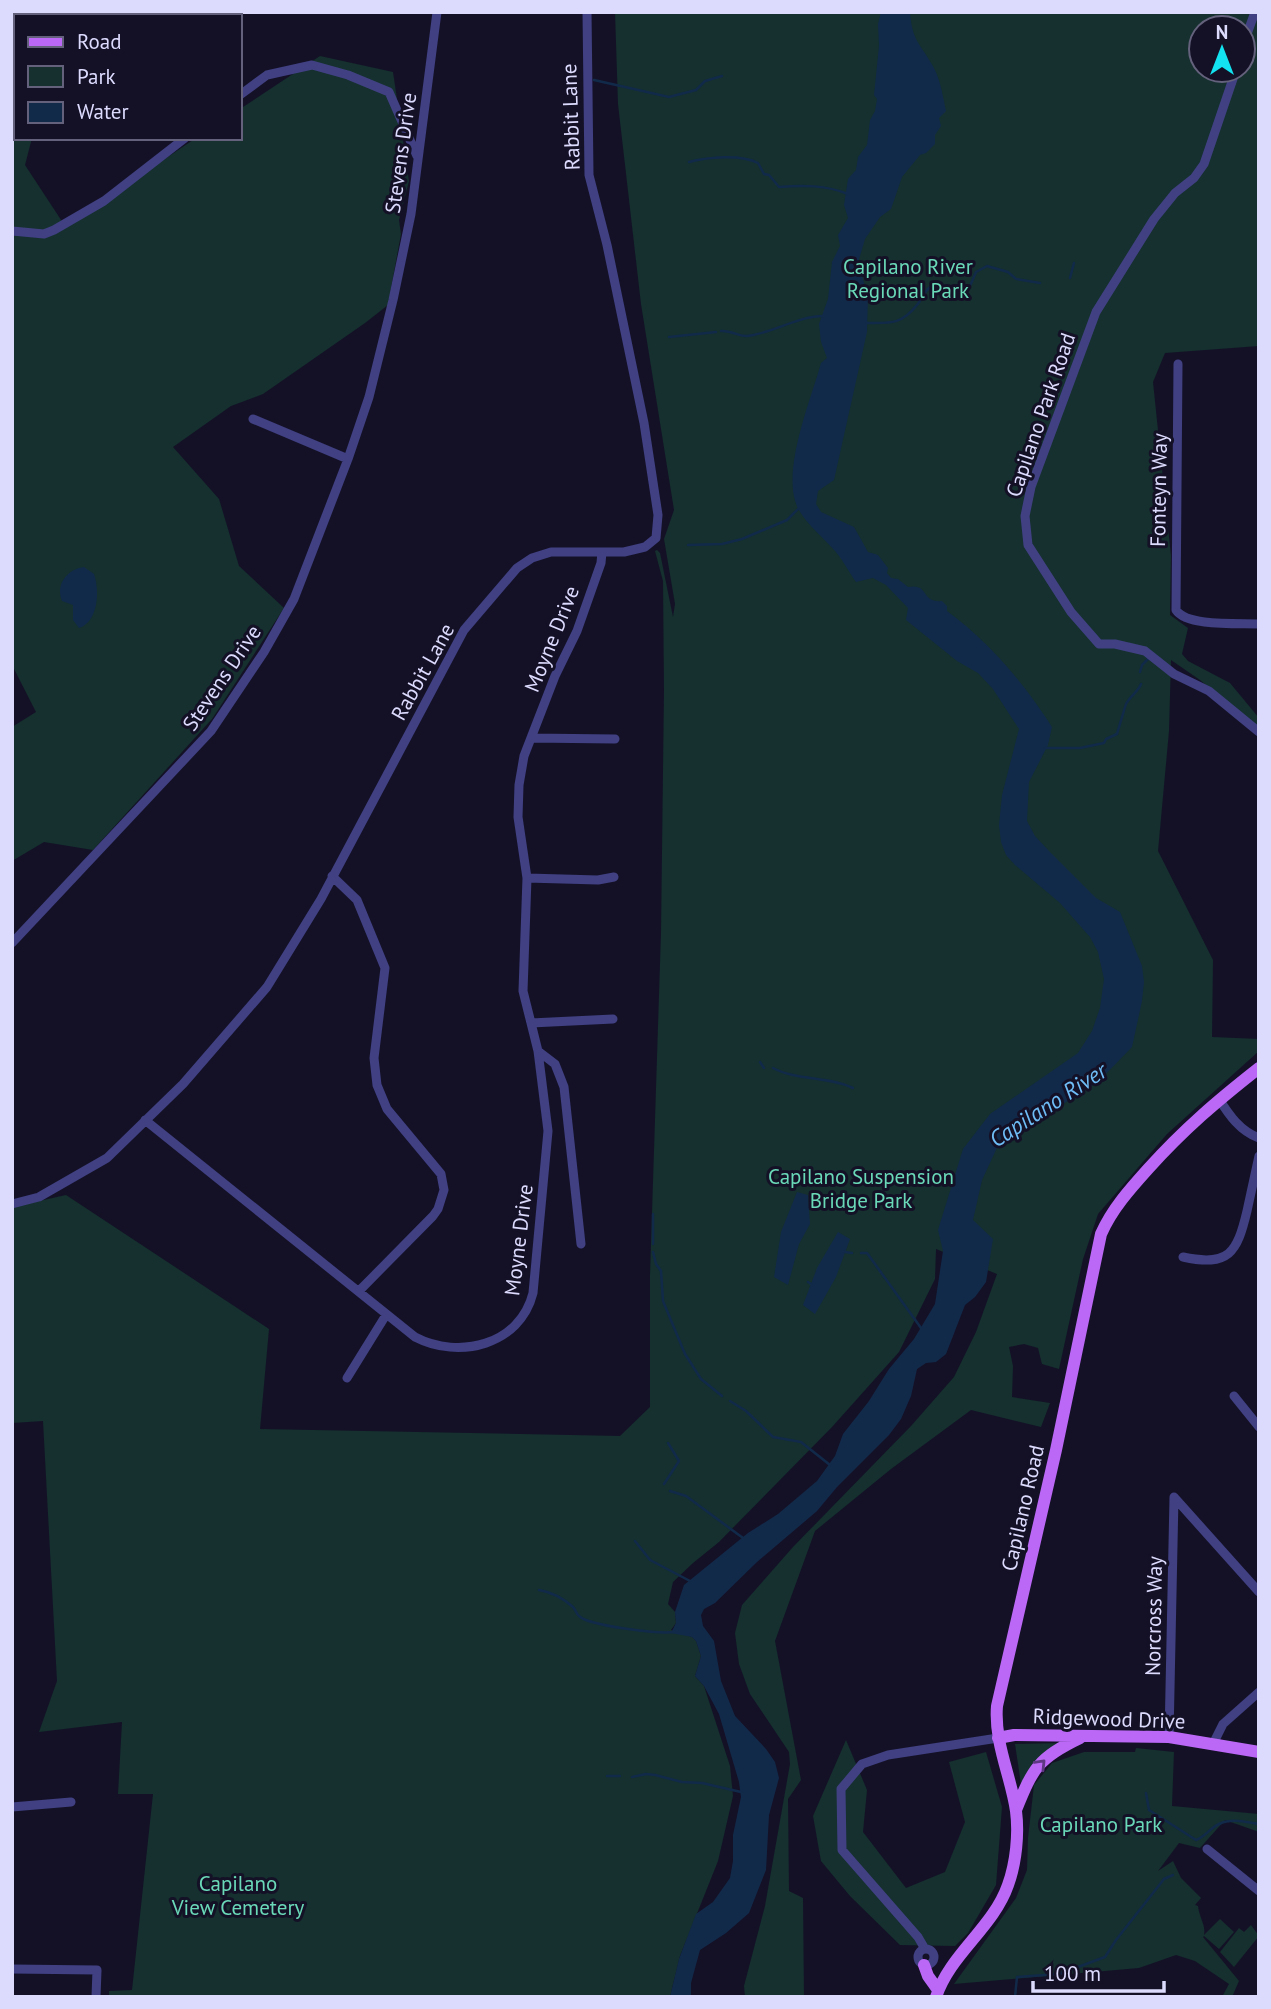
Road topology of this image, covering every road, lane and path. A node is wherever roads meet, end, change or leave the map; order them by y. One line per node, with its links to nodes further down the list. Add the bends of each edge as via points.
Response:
1 (437, 12): 6 (street, Stevens Drive)
2 (587, 12): 11 (street, Rabbit Lane, via 589,175 644,423 658,515 654,542 636,550)
3 (1231, 84): 13 (street, Capilano Park Road, via 1203,163 1154,219 1096,312 1031,487 1025,524 1032,553 1099,644 1145,651 1174,674 1209,691)
4 (242, 93): 6 (street, via 261,78 291,68 312,65 348,75 389,92)
5 (182, 140): 7 (street, via 104,201 54,230 44,234)
6 (418, 159): 10 (street, Stevens Drive, via 393,300)
7 (12, 231)
8 (1178, 364): 12 (street, Fonteyn Way, via 1176,610 1197,621)
9 (253, 419): 10 (street)
10 (348, 458): 19 (street, Stevens Drive, via 294,599 211,731)
11 (603, 552): 14 (street, Moyne Drive, via 577,631); 16 (street, Rabbit Lane, via 560,552 532,558 517,568 464,630)
12 (1259, 624)
13 (1259, 732)
14 (531, 738): 15 (street); 18 (street, Moyne Drive, via 518,798)
15 (615, 739)
16 (332, 876): 25 (street, Rabbit Lane, via 267,987 183,1084); 31 (street, via 357,900 384,968 373,1058 377,1085 387,1109 440,1174 444,1189 433,1216)
17 (614, 877): 18 (street)
18 (527, 878): 21 (street, Moyne Drive, via 523,990)
19 (12, 943)
20 (614, 1019): 21 (street)
21 (531, 1023): 22 (street, Moyne Drive)
22 (538, 1051): 29 (street, Moyne Drive, via 555,1064 564,1087); 32 (street, Moyne Drive, via 548,1130 533,1293 526,1313 493,1341 456,1349 425,1343)
23 (1259, 1068): 24 (main road, Capilano Road)
24 (1219, 1099): 26 (street, via 1231,1118); 40 (main road, Capilano Road, via 1183,1130 1135,1183 1101,1234 1000,1690)
25 (145, 1120): 28 (street, Rabbit Lane, via 107,1158 39,1197); 31 (street, Moyne Drive)
26 (1259, 1138)
27 (1259, 1156): 30 (street, via 1240,1240 1229,1254 1212,1260)
28 (12, 1204)
29 (581, 1244)
30 (1183, 1257)
31 (359, 1290): 32 (street, Moyne Drive)
32 (386, 1315): 33 (street)
33 (347, 1378)
34 (1234, 1396): 35 (street)
35 (1259, 1427)
36 (1259, 1592): 39 (street, Norcross Way, via 1174,1497)
37 (1259, 1692): 41 (street, via 1223,1724)
38 (1086, 1735): 39 (main road, Ridgewood Drive); 40 (main road, Ridgewood Drive); 45 (main road, one-way to 38, via 1037,1765 1058,1748)
39 (1169, 1737): 41 (main road, Ridgewood Drive)
40 (998, 1738): 45 (main road, Capilano Road); 48 (street, via 888,1755 862,1764 841,1789 842,1850 918,1937 925,1950 919,1953 919,1962)
41 (1213, 1744): 42 (main road, Ridgewood Drive)
42 (1259, 1752)
43 (71, 1802): 44 (street)
44 (12, 1807)
45 (1016, 1811): 50 (main road, Capilano Road, via 1014,1861 1007,1888)
46 (1207, 1849): 47 (street)
47 (1259, 1891)
48 (924, 1965): 50 (main road)
49 (12, 1969): 51 (street, via 97,1970)
50 (937, 1993)
51 (96, 1997)

